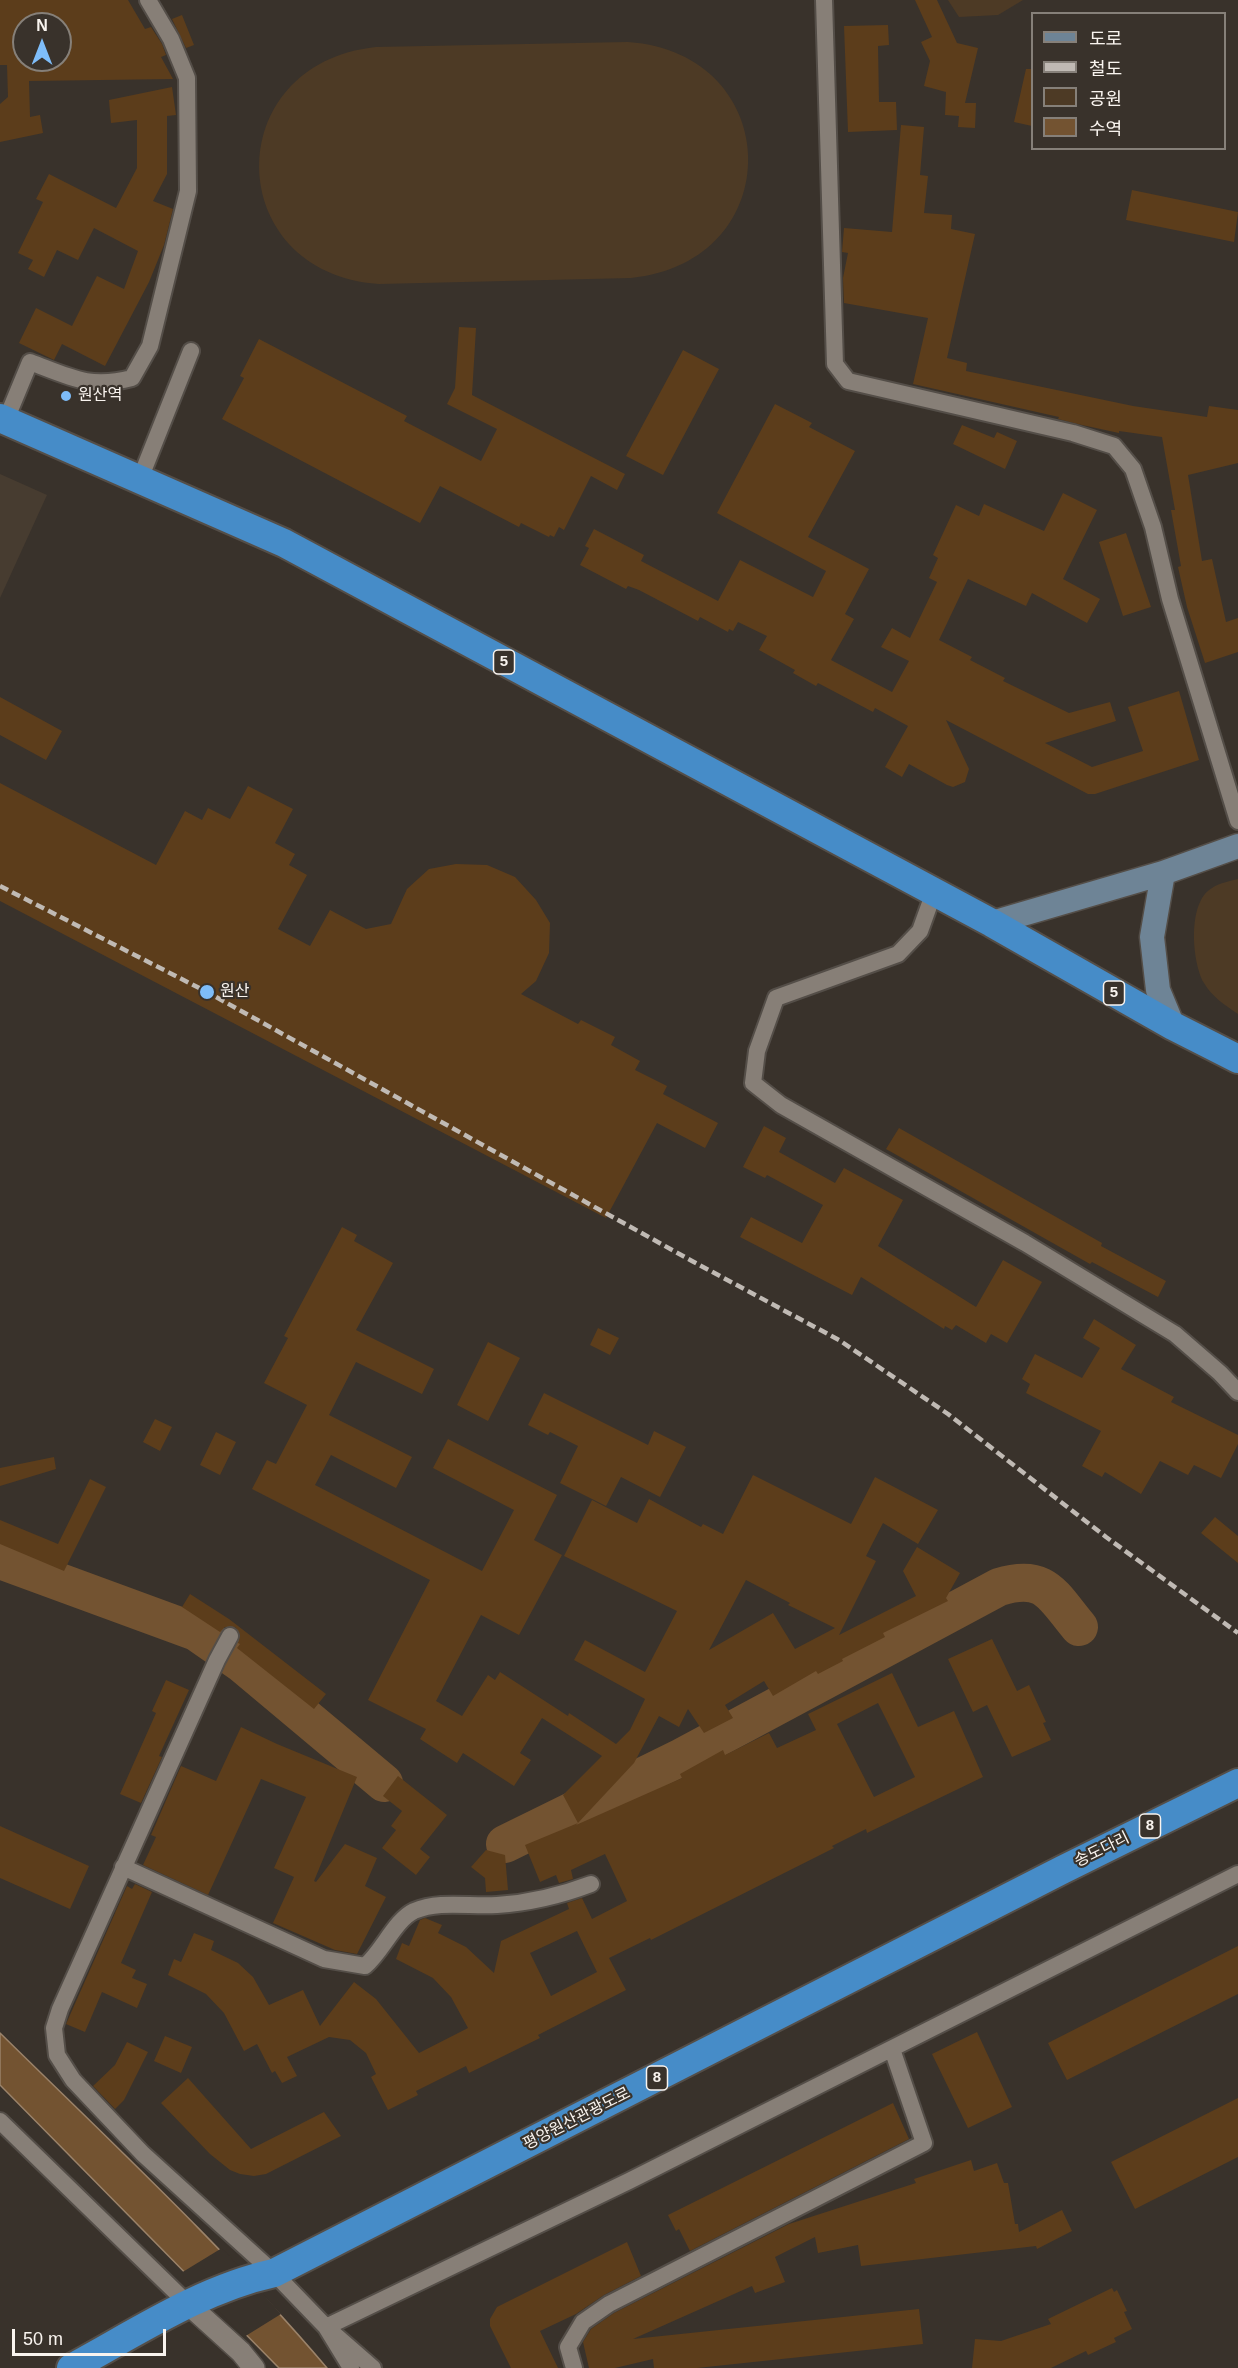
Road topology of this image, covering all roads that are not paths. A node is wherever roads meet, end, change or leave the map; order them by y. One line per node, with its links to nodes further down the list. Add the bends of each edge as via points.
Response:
1 (148, 0): 4 (street, via 171,39 187,78 189,101 188,191 150,346 132,378 110,384 83,382 30,362)
2 (824, 0): 6 (street, via 835,364 848,381 1114,446 1133,470 1153,527 1170,599)
3 (191, 351): 5 (street)
4 (2, 421): 5 (highway, 5)
5 (140, 479): 9 (highway, 5, via 284,543)
6 (1238, 821)
7 (1238, 846): 8 (main road)
8 (1163, 873): 10 (main road); 11 (main road, via 1152,937 1158,990)
9 (934, 892): 10 (highway, 5); 13 (street, via 920,931 898,954 777,998 758,1051 753,1083 781,1105 1025,1243 1175,1334)
10 (992, 923): 11 (highway, 5)
11 (1173, 1026): 12 (highway, 5)
12 (1238, 1059)
13 (1238, 1392)
14 (230, 1636): 16 (street)
15 (1238, 1783): 17 (highway, 송도다리 / 8)
16 (123, 1867): 19 (street, via 324,1959 365,1965 412,1912 432,1906 498,1905 567,1893); 22 (street, via 60,2008 54,2028 57,2055 73,2080)
17 (1062, 1870): 22 (highway, 평양원산관광도로 / 8)
18 (1238, 1875): 20 (street)
19 (591, 1884)
20 (892, 2049): 24 (street); 29 (street, via 924,2143 609,2304 583,2322 568,2347)
21 (0, 2121): 23 (street)
22 (262, 2276): 23 (highway, 8); 24 (street)
23 (194, 2302): 25 (highway, 8); 26 (street)
24 (326, 2327): 27 (street); 28 (street)
25 (71, 2368)
26 (254, 2368)
27 (351, 2368)
28 (373, 2368)
29 (574, 2368)

